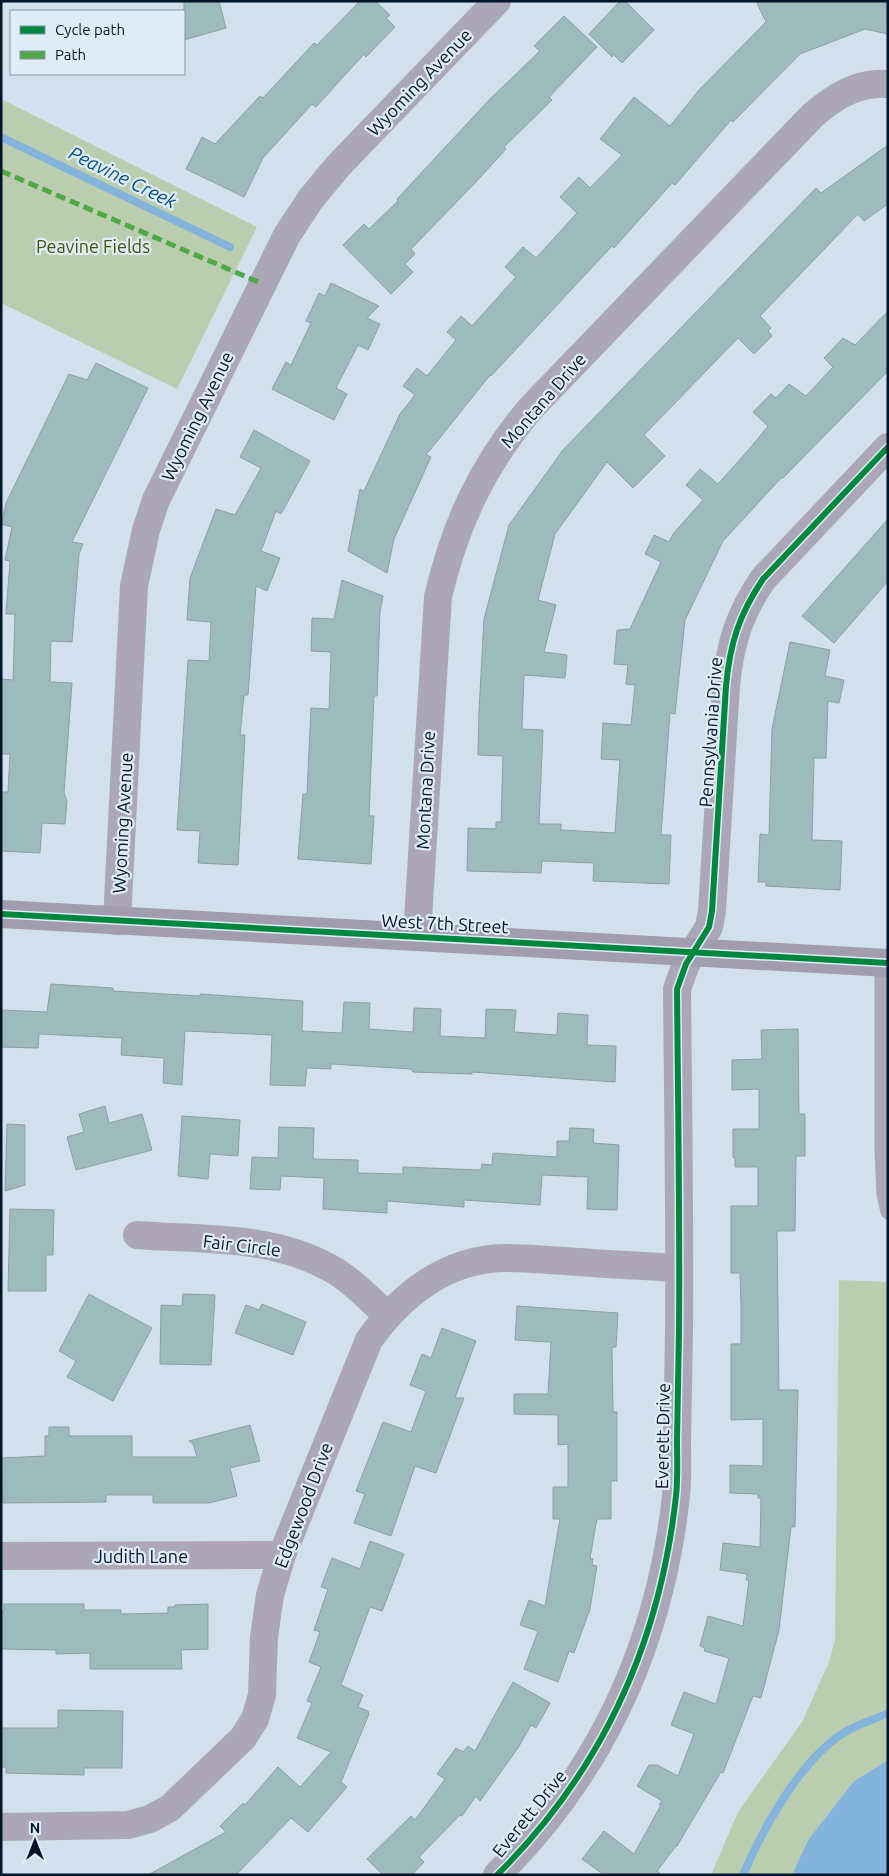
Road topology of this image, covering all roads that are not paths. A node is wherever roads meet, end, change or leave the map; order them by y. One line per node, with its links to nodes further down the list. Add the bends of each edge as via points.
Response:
1 (497, 1): 5 (street, Wyoming Avenue, via 338,166 310,200 287,235 156,500 134,586)
2 (888, 84): 6 (street, Montana Drive, via 853,89 833,98 813,115 531,408 510,433 472,494 446,564 438,597)
3 (888, 447): 7 (street, Pennsylvania Drive, via 763,578 747,602 736,628 726,686 712,911 709,927)
4 (1, 914): 5 (main road, West 7th Street)
5 (117, 921): 6 (main road, West 7th Street)
6 (416, 936): 7 (main road, West 7th Street)
7 (694, 952): 8 (main road, West 7th Street); 11 (street, Everett Drive, via 678,989)
8 (885, 963): 9 (lane, via 882,1152)
9 (888, 1212)
10 (137, 1235): 12 (street, Fair Circle, via 266,1244 300,1253 330,1268)
11 (680, 1268): 12 (street, Edgewood Drive, via 503,1258 471,1263 443,1273 414,1289); 16 (street, Everett Drive, via 676,1494 668,1555 654,1616 634,1672 611,1722 581,1774 548,1819)
12 (387, 1315): 14 (street, Edgewood Drive, via 359,1361)
13 (1, 1556): 14 (street, Judith Lane)
14 (282, 1556): 15 (street, Edgewood Drive, via 266,1620 262,1695 255,1719 230,1751 170,1808 150,1820 128,1825)
15 (1, 1827)
16 (497, 1875)

